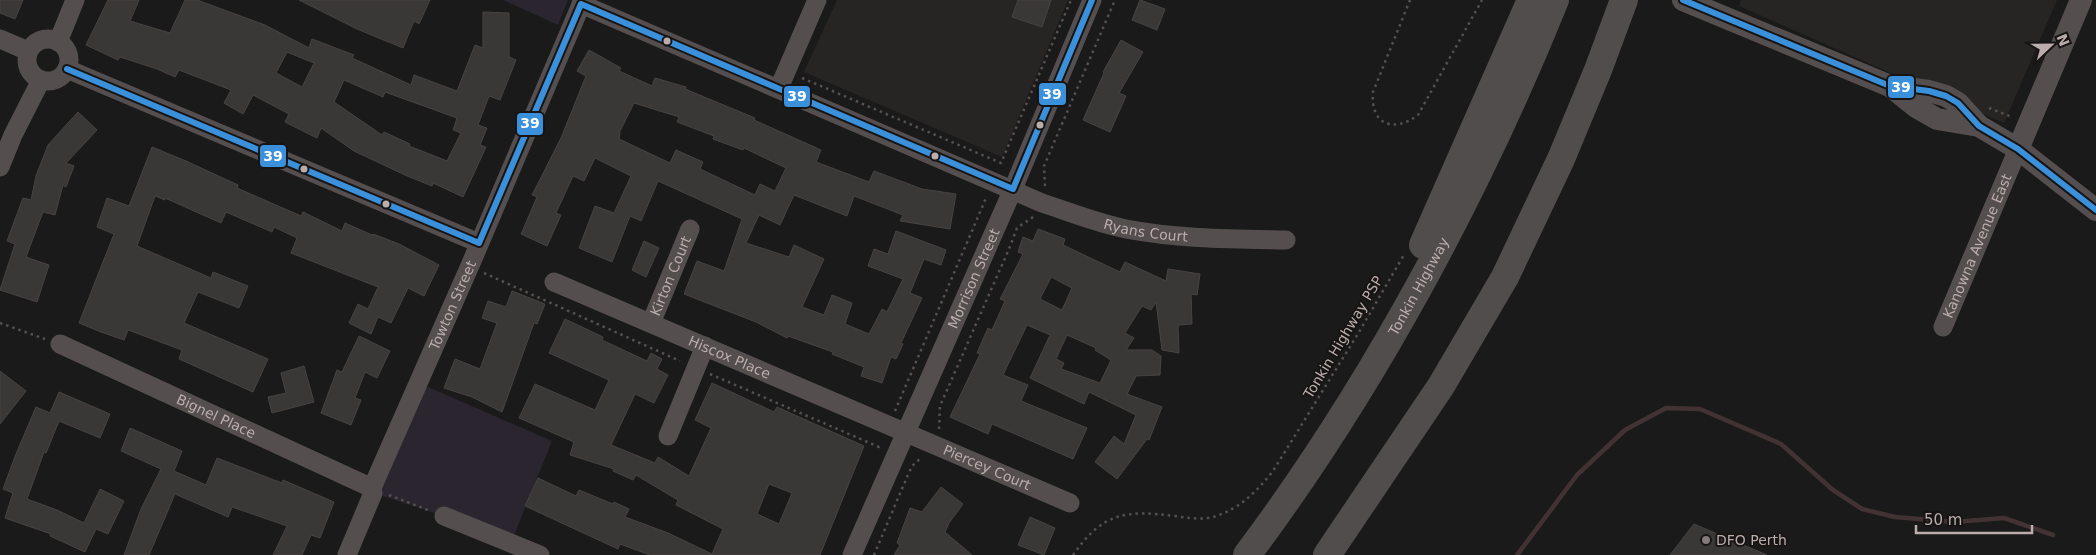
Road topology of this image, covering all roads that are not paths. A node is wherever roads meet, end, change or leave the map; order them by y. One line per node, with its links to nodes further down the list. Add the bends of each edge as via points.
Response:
1 (75, 0): 12 (street)
2 (818, 0): 17 (street)
3 (1092, 0): 20 (street, Morrison Street)
4 (1532, 0): 30 (highway, via 1465,147)
5 (1555, 0): 30 (highway, Tonkin Highway, via 1534,53 1451,228)
6 (1624, 0): 15 (highway)
7 (1631, 0): 15 (highway)
8 (1683, 0): 18 (street, via 1890,86 1916,108 1937,119 1979,126)
9 (2081, 0): 18 (street, Kanowna Avenue East)
10 (582, 2): 17 (street, Ryans Court); 24 (street, Towton Street)
11 (0, 39): 13 (street)
12 (58, 42): 13 (street, via 37,42); 14 (street, via 68,54)
13 (28, 51): 16 (street, via 27,66)
14 (67, 69): 16 (street, via 58,79); 24 (street)
15 (1598, 70): 40 (highway, via 1561,159 1505,276 1441,386)
16 (41, 80): 19 (street)
17 (779, 88): 20 (street, Ryans Court)
18 (2018, 149): 21 (street); 27 (street, Kanowna Avenue East)
19 (0, 167)
20 (1013, 190): 23 (street, Ryans Court, via 1042,203 1127,229); 31 (street, Morrison Street)
21 (2096, 210)
22 (690, 229): 26 (street, Kirton Court)
23 (1286, 240)
24 (480, 243): 33 (street, Towton Street)
25 (554, 282): 26 (street, Hiscox Place)
26 (651, 323): 29 (street, Hiscox Place)
27 (1943, 327)
28 (60, 344): 33 (street, Bignel Place)
29 (705, 346): 31 (street, Hiscox Place); 32 (street)
30 (1369, 373): 39 (highway, Tonkin Highway)
31 (897, 428): 34 (street, Piercey Court); 38 (street, Morrison Street)
32 (668, 436)
33 (372, 488): 36 (street, Towton Street)
34 (1070, 503)
35 (444, 516): 37 (street)
36 (347, 555)
37 (540, 555)
38 (852, 555)
39 (1248, 555)
40 (1327, 555)

